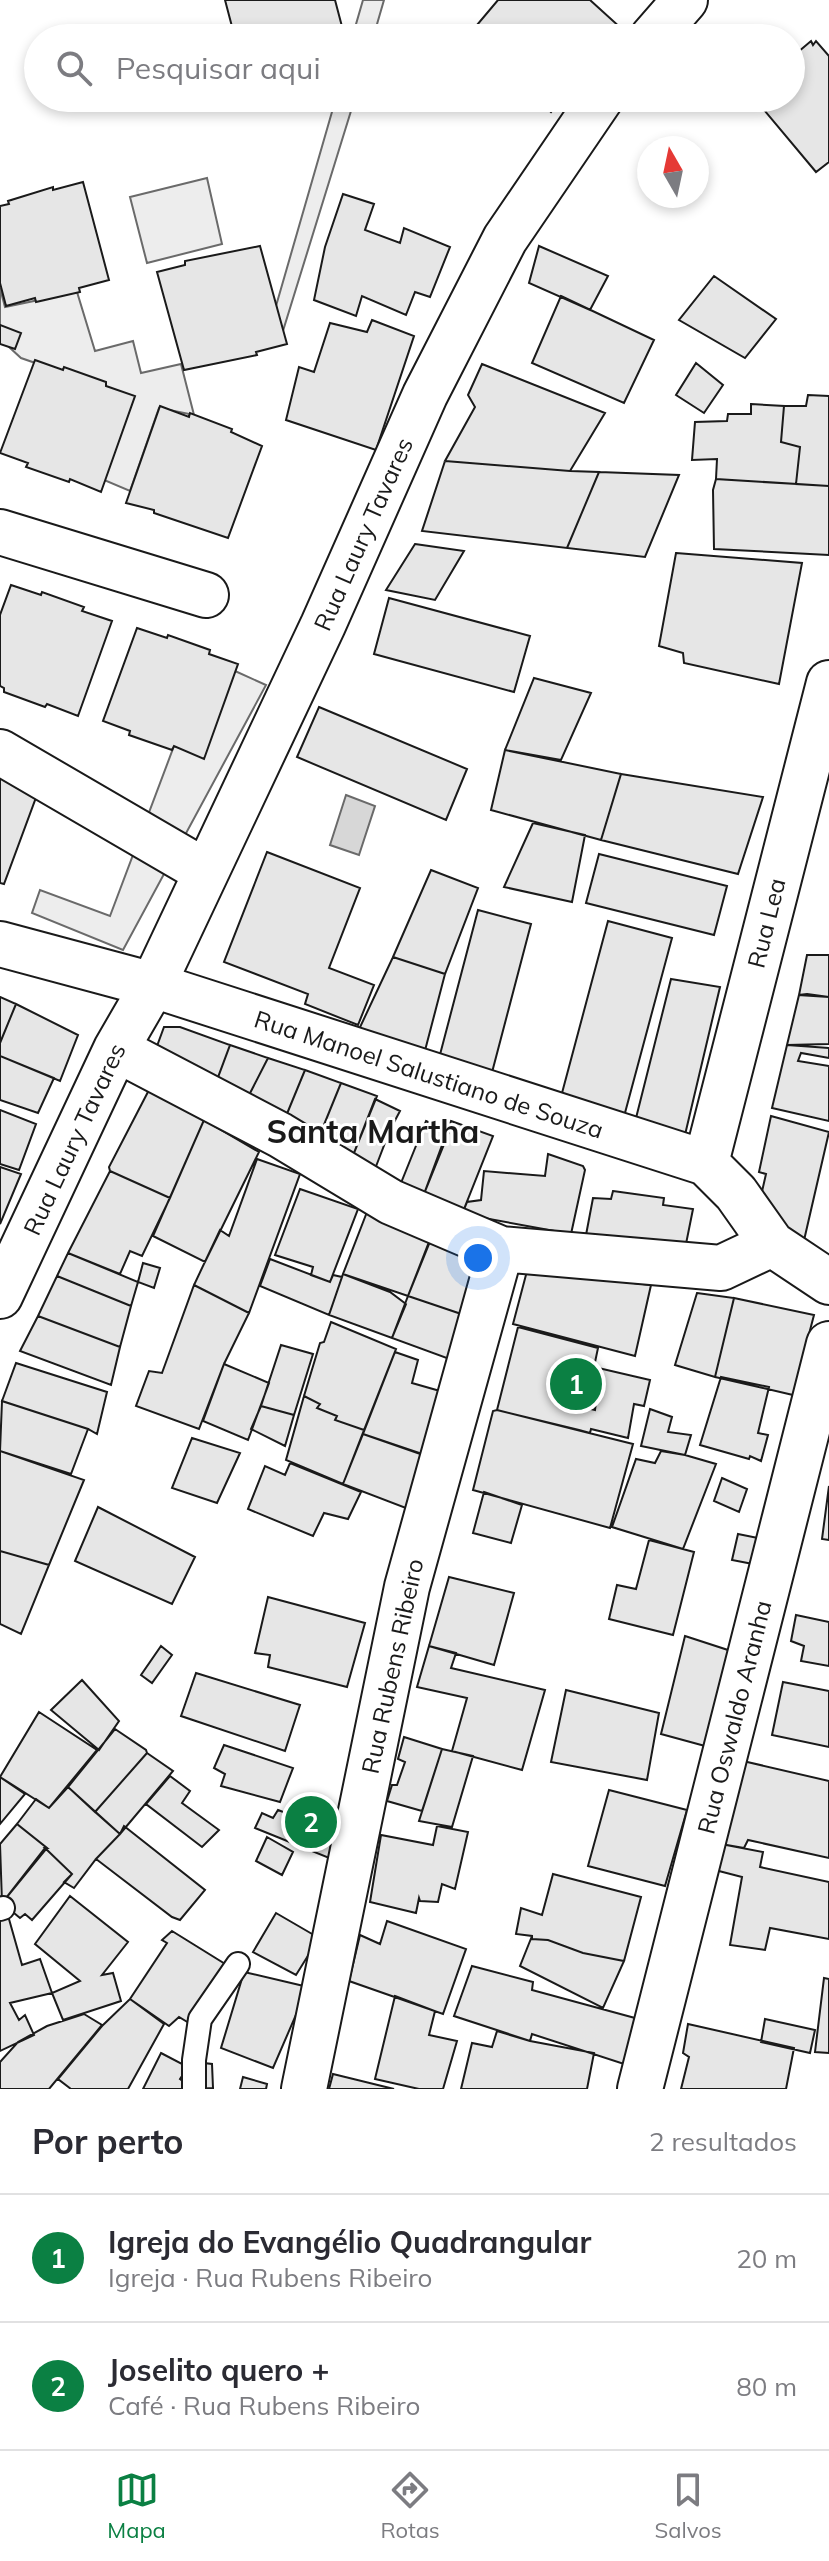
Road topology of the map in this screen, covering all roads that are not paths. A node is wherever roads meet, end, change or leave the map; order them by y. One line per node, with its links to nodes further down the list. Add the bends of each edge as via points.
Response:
1 (685, 0): 2 (street)
2 (664, 24)
3 (591, 112): 8 (street, Rua Laury Tavares, via 505,239 425,395)
4 (0, 532): 5 (street)
5 (206, 595)
6 (829, 683): 12 (street, Rua Lea)
7 (0, 752): 8 (street)
8 (206, 872): 10 (street, Rua Laury Tavares)
9 (0, 944): 10 (street)
10 (153, 985): 11 (street, Rua Laury Tavares); 12 (street, Rua Manoel Salustiano de Souza)
11 (116, 1049): 13 (street, Rua Laury Tavares); 15 (street, via 280,1135 391,1202)
12 (706, 1163): 14 (street, via 736,1193)
13 (12, 1238): 17 (street, Rua Laury Tavares)
14 (772, 1244): 15 (street, via 721,1268); 16 (street)
15 (501, 1249): 21 (street, Rua Rubens Ribeiro, via 407,1587)
16 (829, 1282)
17 (0, 1296)
18 (829, 1344): 22 (street, Rua Oswaldo Aranha)
19 (238, 1964): 20 (lane, via 200,2019)
20 (194, 2089)
21 (304, 2089)
22 (640, 2089)

